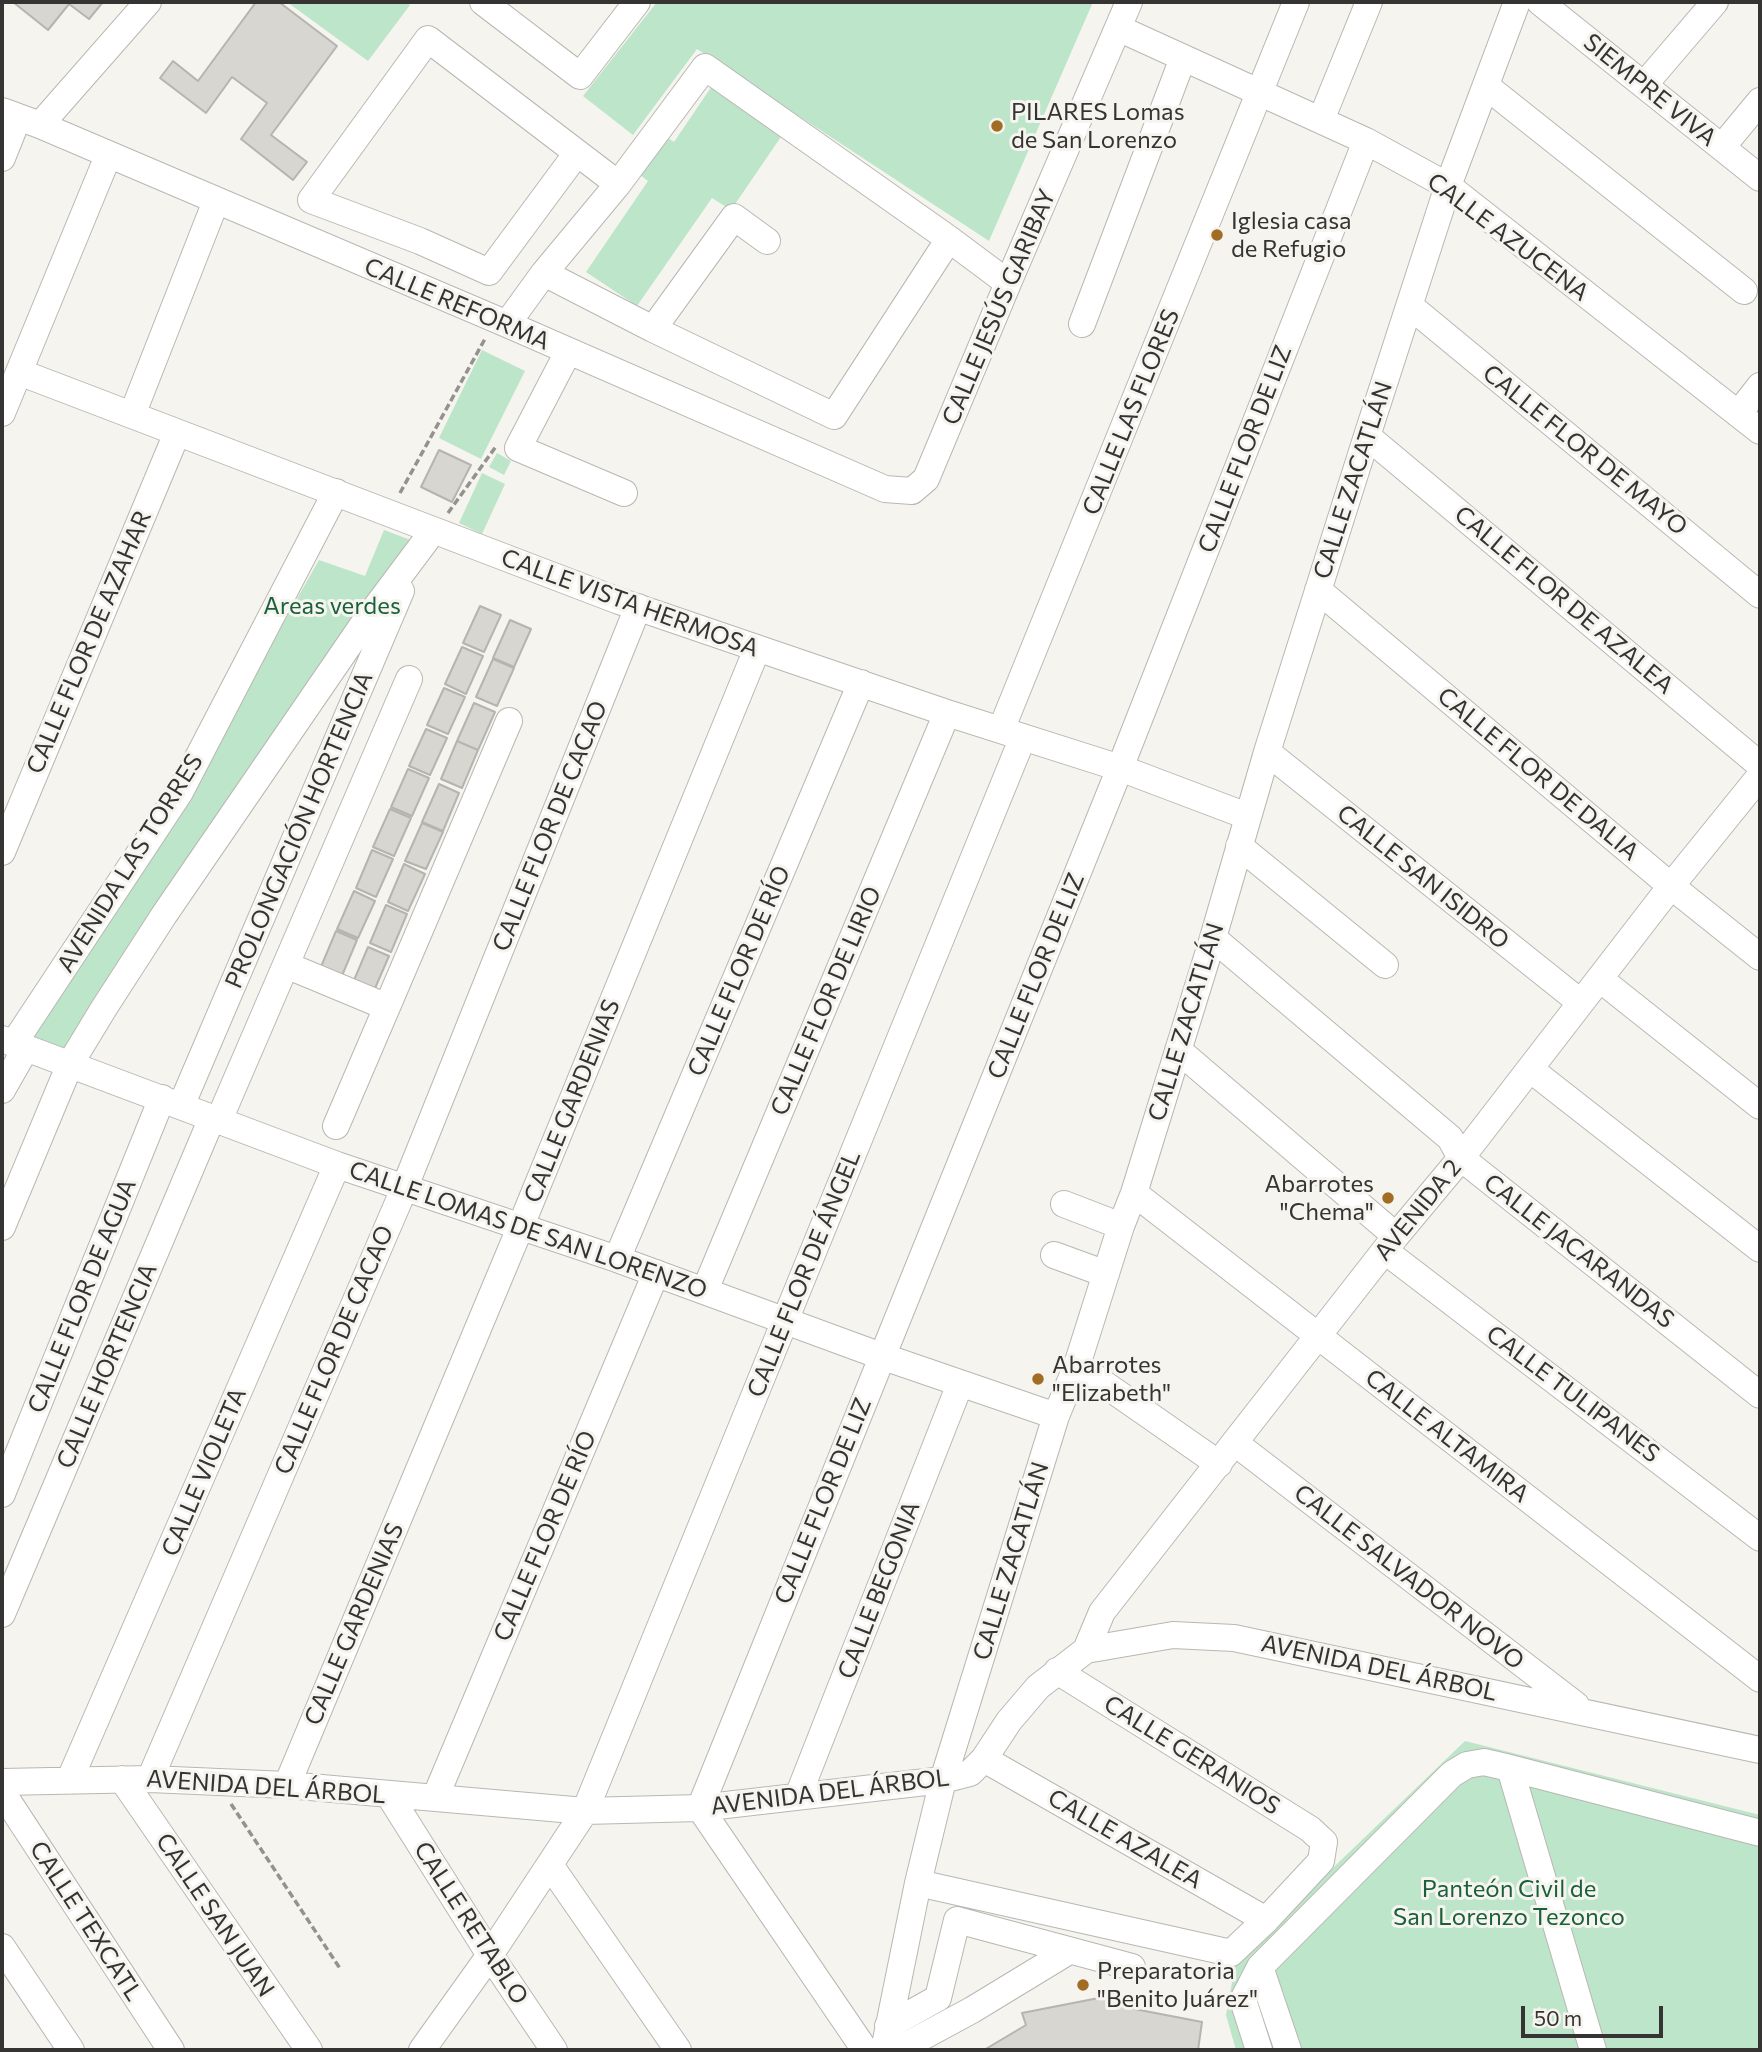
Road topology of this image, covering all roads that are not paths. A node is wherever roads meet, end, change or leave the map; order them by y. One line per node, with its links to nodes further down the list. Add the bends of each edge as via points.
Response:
1 (148, 2): 16 (street)
2 (483, 2): 3 (street, via 579,76)
3 (637, 2)
4 (1129, 2): 10 (street, CALLE JESÚS GARIBAY)
5 (1296, 2): 14 (street, CALLE LAS FLORES)
6 (1369, 2): 17 (street)
7 (1517, 2): 13 (street, CALLE ZACATLÁN)
8 (1540, 2): 12 (street, SIEMPRE VIVA)
9 (1715, 2): 12 (street)
10 (1118, 29): 11 (street, CALLE AZUCENA); 30 (street, CALLE JESÚS GARIBAY)
11 (1183, 58): 14 (street, CALLE AZUCENA); 34 (street)
12 (1644, 85): 19 (street, SIEMPRE VIVA)
13 (1486, 86): 25 (street, CALLE ZACATLÁN); 31 (street)
14 (1261, 93): 17 (street, CALLE AZUCENA); 58 (street, CALLE LAS FLORES)
15 (1760, 101): 19 (street)
16 (20, 118): 21 (street, CALLE REFORMA); 22 (street)
17 (1321, 120): 18 (street, CALLE AZUCENA)
18 (1366, 141): 25 (street, CALLE AZUCENA); 60 (street, CALLE FLOR DE LIZ)
19 (1722, 147): 23 (street, SIEMPRE VIVA)
20 (577, 153): 20 (street, via 428,38 311,200 489,272); 24 (street)
21 (108, 156): 26 (street, CALLE REFORMA); 37 (street)
22 (2, 158)
23 (1760, 178)
24 (618, 184): 27 (street, via 705,67); 29 (street)
25 (1448, 186): 32 (street, CALLE ZACATLÁN); 40 (street, CALLE AZUCENA)
26 (216, 201): 33 (street, CALLE REFORMA); 41 (street)
27 (948, 239): 30 (street); 35 (street, via 834,416)
28 (767, 241): 35 (street, via 734,216)
29 (544, 274): 33 (street); 35 (street)
30 (1008, 283): 45 (street, CALLE JESÚS GARIBAY, via 926,480)
31 (1744, 291)
32 (1409, 306): 44 (street, CALLE ZACATLÁN); 51 (street, CALLE FLOR DE MAYO)
33 (501, 322): 36 (street, CALLE REFORMA)
34 (1082, 324)
35 (653, 329)
36 (568, 352): 45 (street, CALLE REFORMA, via 885,489); 47 (street, via 518,448)
37 (19, 372): 39 (street); 41 (street, CALLE VISTA HERMOSA)
38 (1760, 386): 40 (street)
39 (2, 413)
40 (1738, 414): 42 (street, CALLE AZUCENA)
41 (132, 415): 43 (street, CALLE VISTA HERMOSA)
42 (1760, 431)
43 (177, 433): 46 (street, CALLE VISTA HERMOSA); 64 (street, CALLE FLOR DE AZAHAR)
44 (1367, 436): 50 (street, CALLE ZACATLÁN); 61 (street, CALLE FLOR DE AZALEA)
45 (912, 491)
46 (336, 492): 48 (street, CALLE VISTA HERMOSA); 73 (street, AVENIDA LAS TORRES, via 180,792)
47 (624, 493)
48 (433, 531): 49 (street); 52 (street, CALLE VISTA HERMOSA)
49 (416, 554): 75 (street, via 164,915); 78 (street, PROLONGACIÓN HORTENCIA)
50 (1318, 590): 59 (street, CALLE ZACATLÁN); 65 (street, CALLE FLOR DE DALIA)
51 (1760, 595)
52 (638, 607): 53 (street, CALLE VISTA HERMOSA); 84 (street, CALLE FLOR DE CACAO)
53 (757, 649): 55 (street, CALLE VISTA HERMOSA); 89 (street, CALLE GARDENIAS)
54 (409, 679): 68 (street, CALLE HORTENCIA)
55 (861, 683): 56 (street, CALLE VISTA HERMOSA); 93 (street, CALLE FLOR DE RÍO)
56 (947, 713): 58 (street, CALLE VISTA HERMOSA); 96 (street, CALLE FLOR DE LIRIO)
57 (509, 721): 72 (street)
58 (1012, 734): 60 (street, CALLE VISTA HERMOSA); 97 (street, CALLE FLOR DE ÁNGEL)
59 (1266, 752): 62 (street, CALLE ZACATLÁN); 71 (street, CALLE SAN ISIDRO)
60 (1120, 768): 62 (street, CALLE VISTA HERMOSA); 99 (street, CALLE FLOR DE LIZ)
61 (1760, 775): 65 (street, AVENIDA 2)
62 (1247, 816): 63 (street, CALLE ZACATLÁN)
63 (1239, 846): 66 (street, CALLE ZACATLÁN); 69 (street)
64 (2, 852)
65 (1671, 886): 67 (street, CALLE FLOR DE DALIA); 70 (street, AVENIDA 2)
66 (1213, 938): 74 (street, CALLE ZACATLÁN); 82 (street, CALLE JACARANDAS, via 1450,1138)
67 (1760, 957)
68 (286, 965): 72 (street); 80 (street, CALLE HORTENCIA)
69 (1385, 965)
70 (1600, 979): 71 (street, AVENIDA 2); 79 (street)
71 (1580, 1002): 76 (street, AVENIDA 2)
72 (387, 1007): 81 (street)
73 (14, 1043): 75 (street, CALLE LOMAS DE SAN LORENZO); 77 (street, AVENIDA LAS TORRES)
74 (1178, 1050): 85 (street, CALLE ZACATLÁN); 90 (street, CALLE TULIPANES)
75 (70, 1064): 78 (street, CALLE LOMAS DE SAN LORENZO); 88 (street)
76 (1530, 1069): 82 (street, AVENIDA 2); 91 (street)
77 (2, 1090)
78 (172, 1102): 80 (street, CALLE LOMAS DE SAN LORENZO); 105 (street, CALLE FLOR DE AGUA)
79 (1760, 1106)
80 (216, 1119): 83 (street, CALLE LOMAS DE SAN LORENZO); 107 (street, CALLE HORTENCIA)
81 (336, 1126)
82 (1461, 1158): 90 (street, AVENIDA 2); 102 (street, CALLE JACARANDAS)
83 (337, 1165): 84 (street, CALLE LOMAS DE SAN LORENZO); 115 (street, CALLE VIOLETA)
84 (404, 1189): 89 (street, CALLE LOMAS DE SAN LORENZO); 117 (street, CALLE FLOR DE CACAO)
85 (1134, 1193): 87 (street, CALLE ZACATLÁN); 98 (street, CALLE ALTAMIRA)
86 (1064, 1204): 87 (street)
87 (1121, 1226): 95 (street, CALLE ZACATLÁN)
88 (2, 1227)
89 (520, 1228): 93 (street, CALLE LOMAS DE SAN LORENZO); 120 (street, CALLE GARDENIAS)
90 (1391, 1244): 98 (street, AVENIDA 2); 106 (street, CALLE TULIPANES)
91 (1760, 1250)
92 (1054, 1255): 95 (street)
93 (617, 1259): 94 (street, CALLE LOMAS DE SAN LORENZO)
94 (656, 1273): 96 (street, CALLE LOMAS DE SAN LORENZO); 124 (street, CALLE FLOR DE RÍO)
95 (1106, 1275): 100 (street, CALLE ZACATLÁN)
96 (705, 1290): 97 (street, CALLE LOMAS DE SAN LORENZO)
97 (785, 1321): 99 (street, CALLE LOMAS DE SAN LORENZO); 126 (street, CALLE FLOR DE ÁNGEL)
98 (1318, 1337): 104 (street, AVENIDA 2); 110 (street, CALLE ALTAMIRA)
99 (881, 1356): 101 (street, CALLE LOMAS DE SAN LORENZO); 125 (street, CALLE FLOR DE LIZ)
100 (1077, 1365): 103 (street, CALLE ZACATLÁN); 104 (street, CALLE SALVADOR NOVO)
101 (960, 1384): 103 (street, CALLE LOMAS DE SAN LORENZO); 123 (street, CALLE BEGONIA)
102 (1760, 1395)
103 (1056, 1416): 118 (street, CALLE ZACATLÁN)
104 (1227, 1453): 108 (street, AVENIDA 2, via 1102,1612); 111 (street, CALLE SALVADOR NOVO)
105 (2, 1494)
106 (1760, 1538)
107 (2, 1614)
108 (1086, 1650): 109 (street, AVENIDA DEL ÁRBOL); 111 (street, AVENIDA DEL ÁRBOL, via 1173,1635 1234,1638)
109 (1057, 1671): 113 (street, AVENIDA DEL ÁRBOL, via 1009,1721); 130 (street, CALLE GERANIOS, via 1324,1842 1321,1861)
110 (1760, 1679)
111 (1583, 1711): 112 (street, AVENIDA DEL ÁRBOL)
112 (1758, 1745)
113 (984, 1759): 118 (street, AVENIDA DEL ÁRBOL, via 970,1773); 130 (street, CALLE AZALEA)
114 (1510, 1768): 127 (street); 135 (street, via 1484,1762 1452,1774); 146 (street)
115 (71, 1779): 116 (street, AVENIDA DEL ÁRBOL); 119 (street, AVENIDA DEL ÁRBOL)
116 (122, 1779): 117 (street, AVENIDA DEL ÁRBOL); 140 (street, CALLE SAN JUAN)
117 (150, 1779): 120 (street, AVENIDA DEL ÁRBOL)
118 (943, 1780): 123 (street, AVENIDA DEL ÁRBOL); 129 (street, CALLE ZACATLÁN)
119 (2, 1782)
120 (287, 1785): 122 (street, AVENIDA DEL ÁRBOL)
121 (2, 1792): 139 (street, CALLE TEXCATL)
122 (389, 1795): 124 (street, AVENIDA DEL ÁRBOL); 133 (street, CALLE RETABLO)
123 (798, 1796): 125 (street, AVENIDA DEL ÁRBOL)
124 (435, 1798): 126 (street, AVENIDA DEL ÁRBOL)
125 (699, 1808): 126 (street, AVENIDA DEL ÁRBOL); 143 (street)
126 (585, 1811): 128 (street, CALLE FLOR DE ÁNGEL)
127 (1760, 1833)
128 (550, 1866): 133 (street, CALLE FLOR DE ÁNGEL); 142 (street)
129 (918, 1883): 130 (street, via 1231,1953); 136 (street, CALLE ZACATLÁN)
130 (1266, 1920)
131 (2, 1947): 138 (street)
132 (1069, 1951): 134 (street); 136 (street, via 992,1999); 136 (street, via 957,1920 938,1998)
133 (490, 1955): 137 (street, CALLE FLOR DE ÁNGEL); 141 (street, CALLE RETABLO)
134 (1132, 1967)
135 (1260, 1967): 144 (street, via 1243,2000); 145 (street)
136 (890, 2042)
137 (424, 2049)
138 (71, 2050)
139 (171, 2050)
140 (309, 2050)
141 (554, 2050)
142 (678, 2050)
143 (865, 2050)
144 (1259, 2050)
145 (1288, 2050)
146 (1593, 2050)

